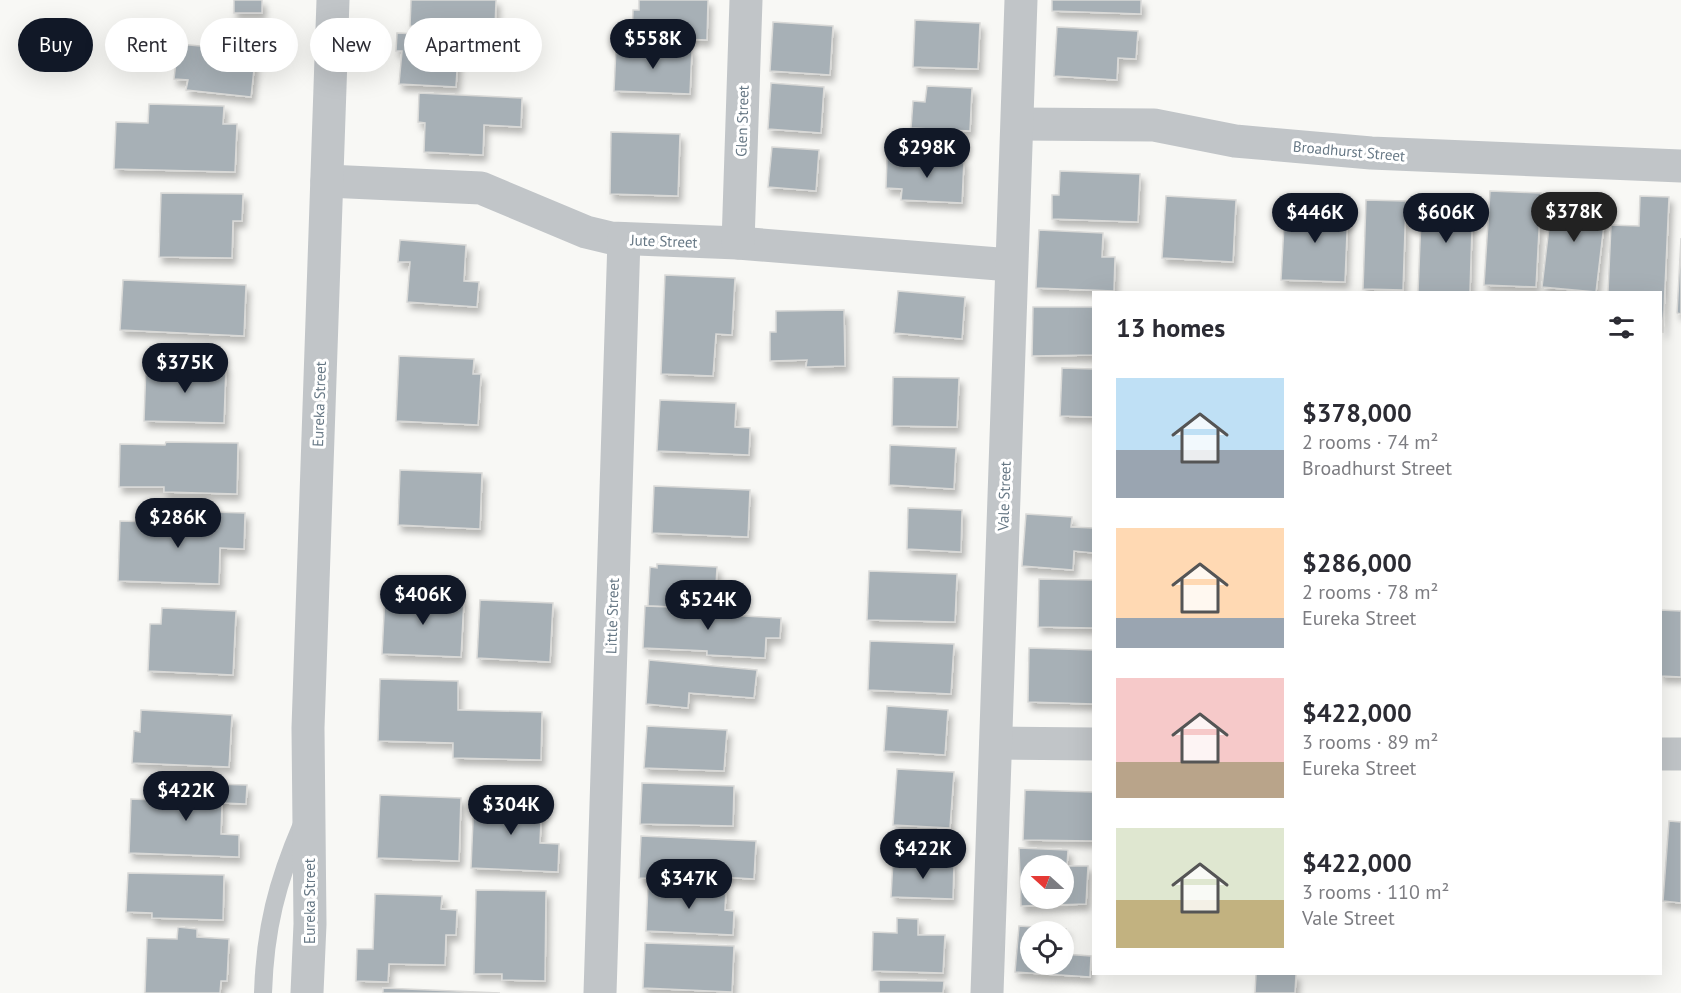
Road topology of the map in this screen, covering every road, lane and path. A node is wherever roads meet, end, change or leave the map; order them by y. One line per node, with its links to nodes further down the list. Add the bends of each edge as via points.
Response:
1 (333, 0): 6 (street, Eureka Street)
2 (746, 0): 8 (street, Glen Street)
3 (1021, 0): 4 (street, Vale Street)
4 (1018, 124): 5 (street, Broadhurst Street, via 1145,125 1235,141 1371,153); 9 (street, Vale Street)
5 (1681, 166)
6 (327, 181): 7 (street, Jute Street, via 481,188 595,235); 14 (street, Eureka Street)
7 (624, 239): 8 (street, Jute Street); 17 (street, Little Street)
8 (738, 243): 9 (street, Jute Street)
9 (1011, 265): 10 (street, Vale Street)
10 (996, 743): 11 (street); 18 (street, Vale Street)
11 (1092, 744)
12 (1662, 754): 13 (street)
13 (1681, 754)
14 (308, 808): 15 (lane, Eureka Street, via 271,911 264,951); 16 (street, Eureka Street)
15 (263, 993)
16 (307, 993)
17 (600, 993)
18 (987, 993)

